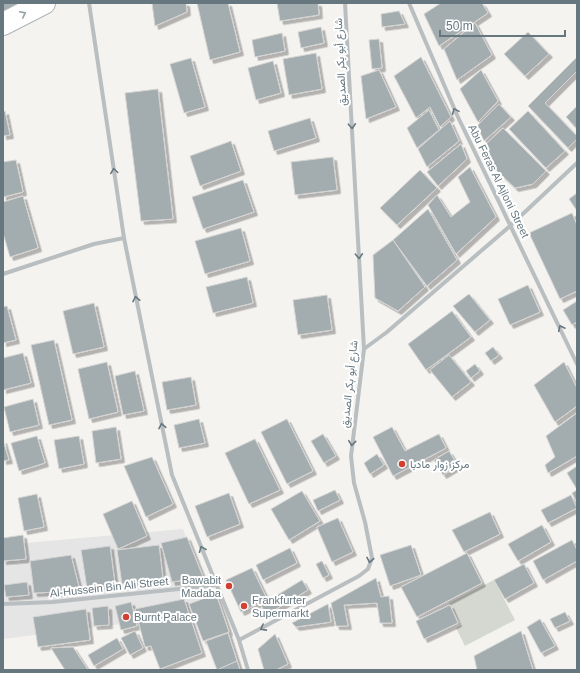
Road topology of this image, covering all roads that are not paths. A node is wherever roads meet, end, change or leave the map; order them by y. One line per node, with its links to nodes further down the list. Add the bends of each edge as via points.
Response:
1 (44, 3): 5 (main road, one-way to 1)
2 (89, 3): 8 (street, one-way to 2)
3 (346, 3): 10 (street, شارع أبو بكر الصديق, one-way to 10)
4 (409, 3): 7 (street, Abu Feras Al Ajloni Street, one-way to 4, via 457,115)
5 (3, 24)
6 (577, 163): 7 (street)
7 (510, 226): 10 (street); 11 (street, Abu Feras Al Ajloni Street, one-way to 7)
8 (124, 238): 9 (street, via 94,244); 12 (street, one-way to 8, via 172,475)
9 (3, 274)
10 (364, 349): 14 (street, شارع أبو بكر الصديق, one-way to 14, via 351,456 354,483 372,558 368,569)
11 (577, 364)
12 (216, 585): 13 (street, Al-Hussein Bin Ali Street, via 53,602); 14 (street)
13 (3, 604)
14 (239, 640): 15 (street)
15 (248, 670)

